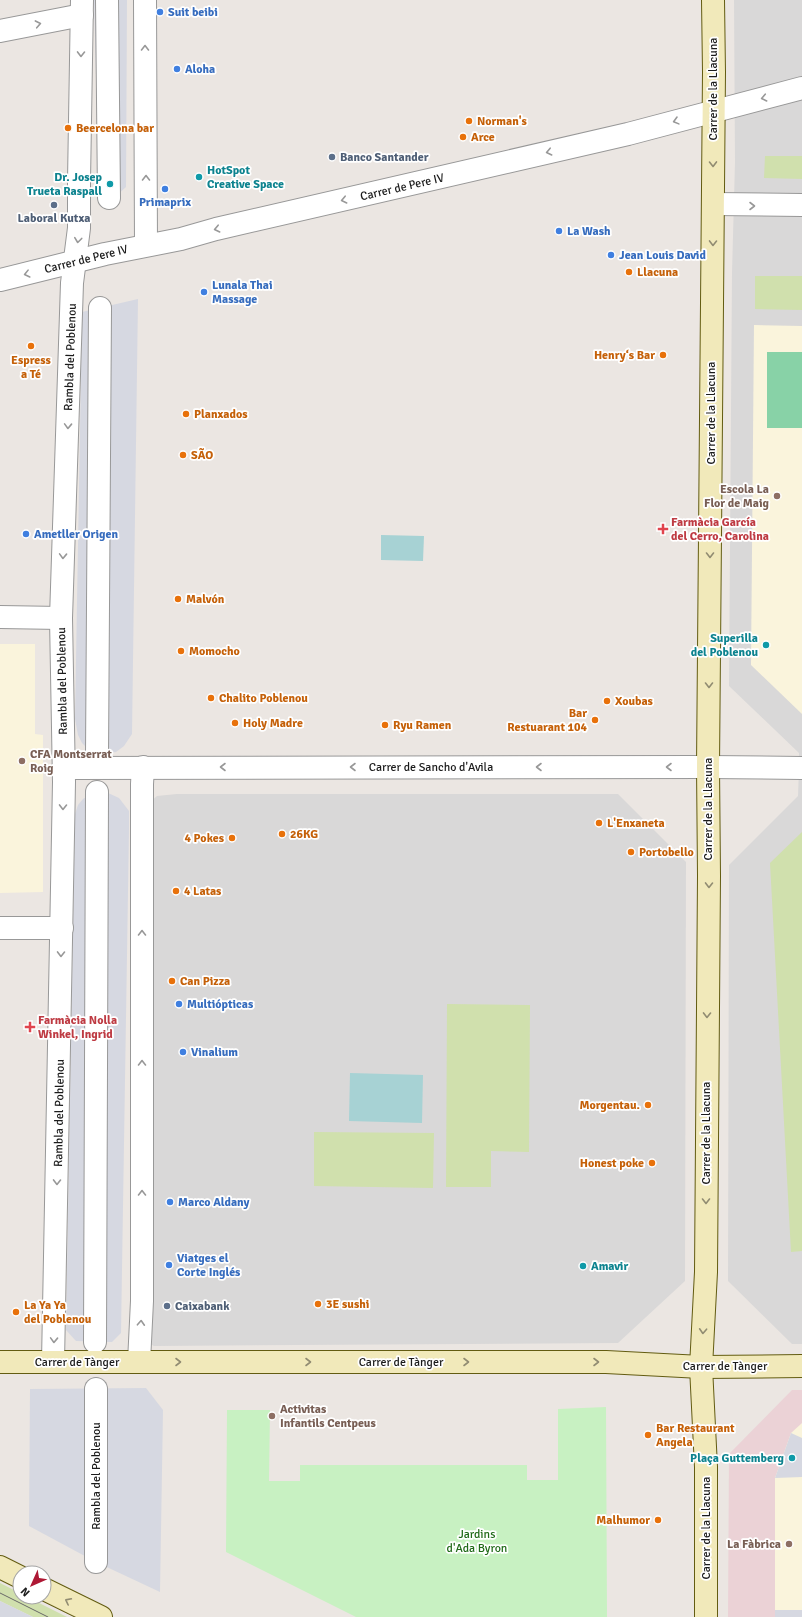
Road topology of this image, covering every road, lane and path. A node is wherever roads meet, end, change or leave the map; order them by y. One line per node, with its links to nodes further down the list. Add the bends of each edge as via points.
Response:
1 (107, 0): 8 (street)
2 (145, 0): 11 (street, one-way to 2)
3 (713, 0): 7 (street, Carrer de la Llacuna)
4 (82, 7): 5 (street, one-way to 4); 12 (street, Rambla del Poblenou, one-way to 12, via 79,228)
5 (0, 31)
6 (802, 88): 7 (street, Carrer de Pere IV, one-way to 7)
7 (713, 111): 9 (street, Carrer de la Llacuna, one-way to 9); 11 (street, Carrer de Pere IV, one-way to 11, via 620,136)
8 (109, 198)
9 (713, 204): 10 (street, one-way to 10); 19 (street, Carrer de la Llacuna, one-way to 19)
10 (802, 205)
11 (146, 245): 12 (street, Carrer de Pere IV)
12 (75, 262): 13 (street, Carrer de Pere IV, one-way to 13); 16 (street, Rambla del Poblenou, one-way to 16, via 72,283)
13 (0, 280)
14 (100, 308): 17 (street)
15 (0, 617): 16 (street)
16 (61, 618): 20 (street, Rambla del Poblenou)
17 (97, 754)
18 (143, 767): 19 (street, Carrer de Sancho d'Avila, one-way to 18); 20 (street, Carrer de Sancho d'Avila); 28 (street, one-way to 18, via 142,1301)
19 (708, 767): 21 (street, Carrer de Sancho d'Avila); 29 (street, Carrer de la Llacuna, one-way to 29, via 706,1272)
20 (64, 768): 24 (street, Rambla del Poblenou, one-way to 24)
21 (801, 768)
22 (97, 792): 25 (street)
23 (0, 928): 24 (street)
24 (62, 928): 27 (street, Rambla del Poblenou, one-way to 27)
25 (95, 1342)
26 (0, 1362): 27 (street, Carrer de Tànger)
27 (53, 1362): 28 (street, Carrer de Tànger)
28 (139, 1362): 29 (street, Carrer de Tànger, one-way to 29, via 606,1362)
29 (701, 1366): 30 (street, Carrer de Tànger); 37 (street, Carrer de la Llacuna, via 706,1466)
30 (802, 1366)
31 (96, 1389): 32 (street, Rambla del Poblenou)
32 (96, 1562)
33 (0, 1567): 34 (street)
34 (12, 1573)
35 (52, 1593): 36 (street, one-way to 35)
36 (101, 1617)
37 (706, 1617)

